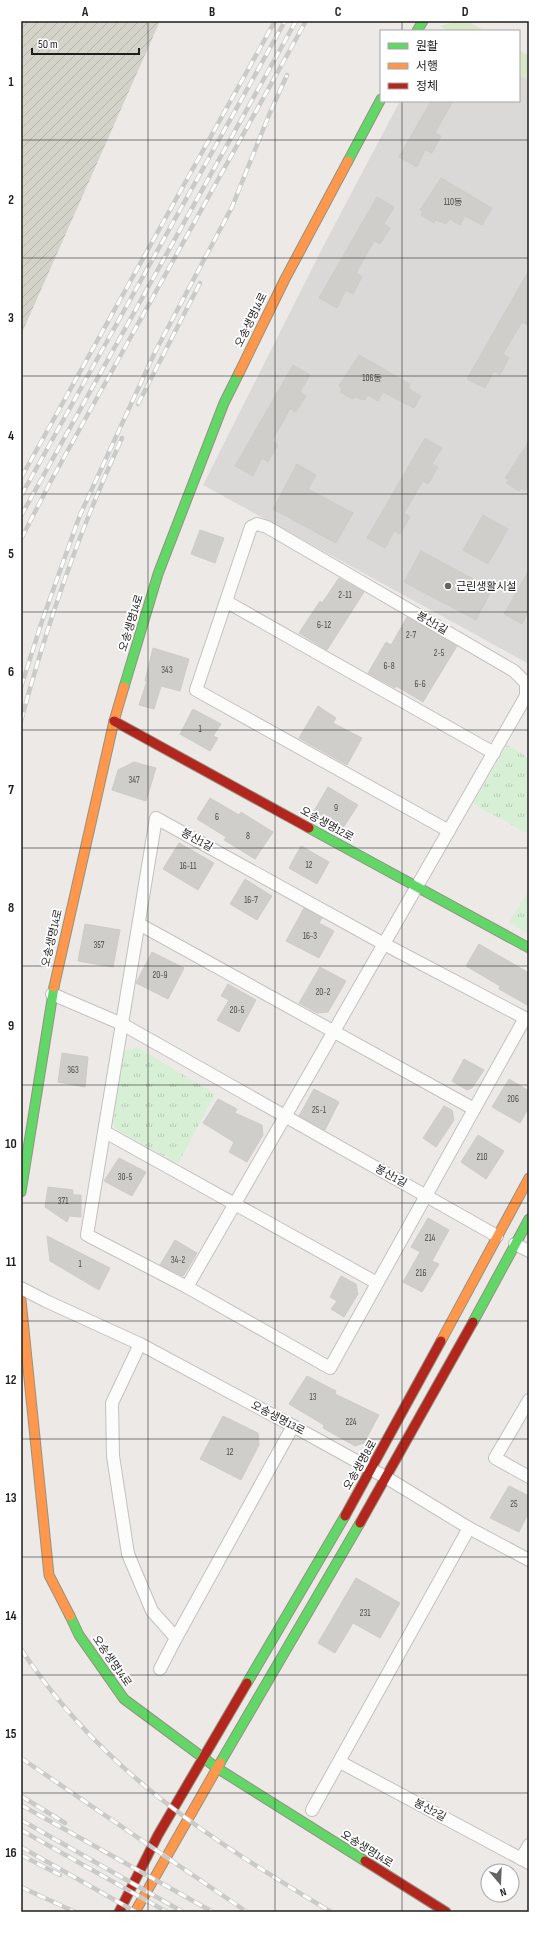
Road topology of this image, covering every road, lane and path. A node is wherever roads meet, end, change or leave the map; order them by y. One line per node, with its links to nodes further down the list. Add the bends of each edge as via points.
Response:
1 (423, 21): 2 (street)
2 (418, 30)
3 (380, 101): 5 (street, 오송생명14로, via 224,402 158,574)
4 (227, 602): 6 (street); 6 (street, 봉산1길, via 251,527 258,524 267,527 514,671 526,683 526,696); 7 (street, via 196,690)
5 (114, 721): 8 (street, 오송생명12로); 12 (street, 오송생명14로)
6 (494, 753): 7 (street, 봉산1길)
7 (449, 831): 8 (street, 봉산1길)
8 (417, 887): 10 (street, 봉산1길); 11 (street, 오송생명12로)
9 (139, 924): 10 (street, 봉산1길, via 156,818); 13 (street); 14 (street)
10 (384, 944): 14 (street, 봉산1길); 15 (street, 봉산1길, via 524,1018)
11 (529, 948)
12 (52, 994): 13 (street, 봉산1길); 19 (street, 오송생명14로)
13 (122, 1024): 16 (street, 봉산1길); 17 (street)
14 (334, 1032): 15 (street); 16 (street, 봉산1길)
15 (474, 1109): 20 (street)
16 (285, 1117): 20 (street, 봉산1길); 21 (street, 봉산1길)
17 (105, 1132): 21 (street); 27 (street, via 87,1235)
18 (529, 1178): 23 (street, 오송생명8로)
19 (21, 1192)
20 (426, 1196): 23 (street, 봉산1길); 26 (street)
21 (234, 1205): 26 (street); 27 (street, 봉산1길)
22 (529, 1219): 24 (street)
23 (497, 1236): 33 (street, 오송생명8로)
24 (516, 1244): 25 (street); 35 (street)
25 (529, 1251)
26 (377, 1283): 27 (street, via 330,1368)
27 (187, 1287)
28 (21, 1288): 30 (street, 오송생명13로)
29 (21, 1300): 40 (street, 오송생명14로, via 49,1575 79,1635 124,1699)
30 (140, 1344): 32 (street, 오송생명13로); 38 (street, via 112,1403 113,1456 128,1554 152,1611)
31 (529, 1400): 34 (street, via 495,1458)
32 (293, 1426): 33 (street, 오송생명13로); 38 (street)
33 (372, 1469): 35 (street, 오송생명13로); 40 (street, 오송생명8로)
34 (529, 1477)
35 (387, 1478): 36 (street, 오송생명13로); 42 (street)
36 (469, 1528): 37 (street, 오송생명13로); 41 (street)
37 (529, 1560)
38 (176, 1638): 39 (street)
39 (160, 1669)
40 (202, 1758): 42 (street, 오송생명14로); 47 (street, 오송생명8로, via 158,1835)
41 (340, 1762): 43 (street); 45 (street, 봉산2길)
42 (217, 1768): 46 (street, 오송생명14로); 48 (street)
43 (312, 1810)
44 (529, 1846): 45 (street, 봉산2길)
45 (525, 1861)
46 (430, 1908): 49 (street, 오송생명14로)
47 (119, 1912)
48 (135, 1912)
49 (446, 1912)

